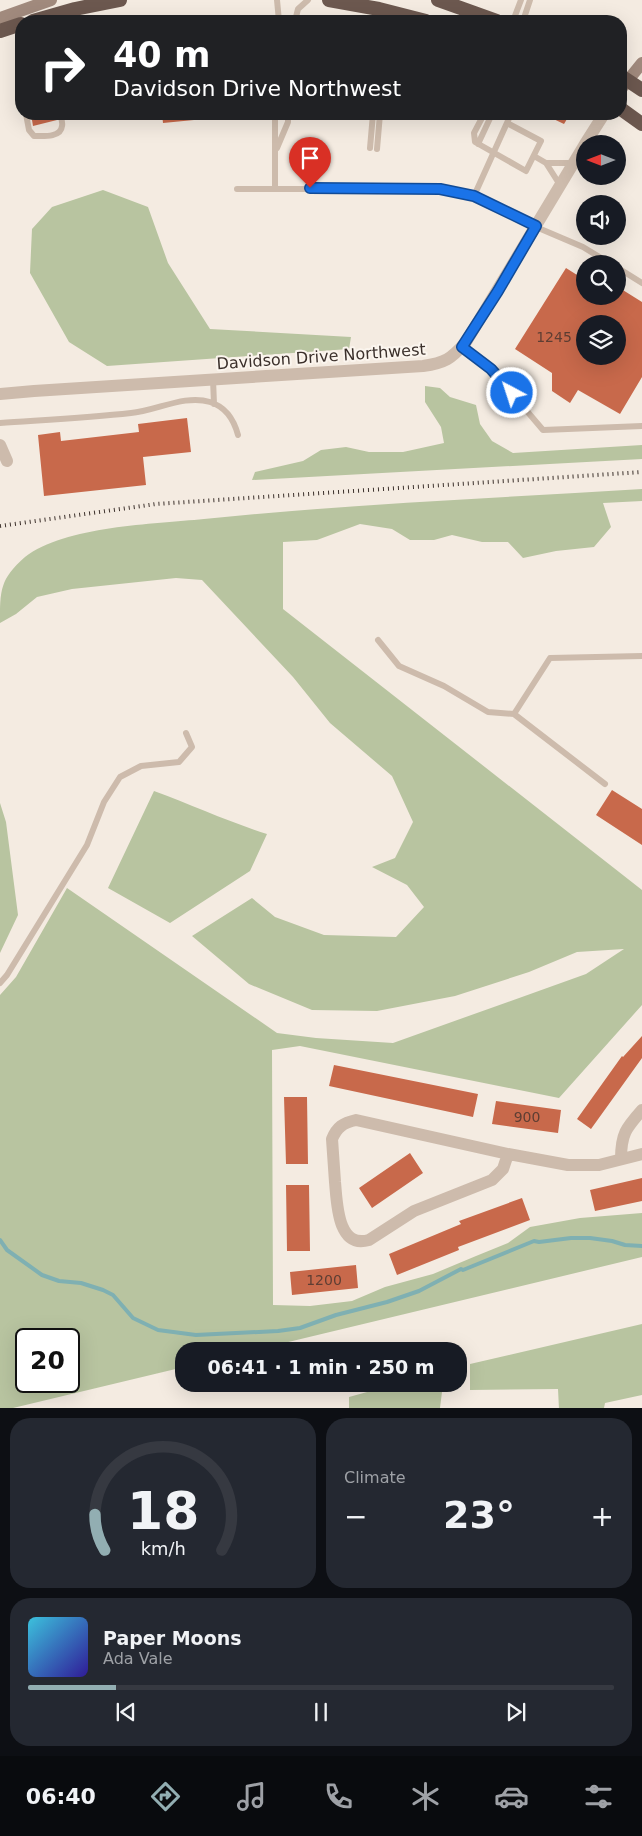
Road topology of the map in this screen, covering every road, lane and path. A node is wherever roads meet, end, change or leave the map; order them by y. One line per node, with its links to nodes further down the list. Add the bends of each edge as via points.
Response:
1 (51, 0): 16 (main road)
2 (120, 0): 9 (highway)
3 (278, 0): 10 (lane)
4 (308, 0): 11 (lane)
5 (329, 0): 12 (highway)
6 (438, 0): 13 (highway)
7 (521, 0): 14 (lane)
8 (530, 0): 15 (lane)
9 (54, 15)
10 (279, 15)
11 (296, 15)
12 (402, 15)
13 (479, 15)
14 (515, 15)
15 (525, 15)
16 (0, 18)
17 (15, 26): 18 (highway)
18 (0, 31)
19 (642, 63): 20 (main road)
20 (627, 78)
21 (627, 84): 22 (highway)
22 (642, 90)
23 (627, 113): 35 (highway)
24 (27, 120): 25 (lane, via 34,136 56,134 60,131)
25 (61, 120)
26 (275, 120): 38 (lane)
27 (288, 120): 38 (lane)
28 (373, 120): 29 (lane, via 374,148)
29 (379, 120)
30 (481, 120): 37 (lane, via 474,133)
31 (489, 120): 37 (lane)
32 (508, 120): 34 (lane)
33 (600, 120): 36 (street, Davidson Drive Northwest)
34 (507, 123): 39 (lane); 40 (lane, via 542,140)
35 (642, 124)
36 (591, 135)
37 (478, 144): 39 (lane)
38 (276, 149): 45 (lane)
39 (493, 154): 40 (lane, via 526,171); 47 (lane)
40 (534, 156): 42 (lane)
41 (576, 160): 43 (street, Davidson Drive Northwest)
42 (546, 163): 43 (lane); 44 (lane)
43 (574, 163): 44 (street, Davidson Drive Northwest)
44 (560, 186): 48 (street, Davidson Drive Northwest)
45 (275, 188): 46 (lane); 47 (lane, via 440,189)
46 (237, 189)
47 (474, 196): 48 (lane)
48 (536, 226): 49 (lane); 52 (street, Davidson Drive Northwest)
49 (596, 255)
50 (626, 273): 51 (lane)
51 (642, 283)
52 (462, 347): 53 (street, Davidson Drive Northwest, via 439,364); 57 (lane, via 491,369 543,430)
53 (213, 379): 54 (street, Davidson Drive Northwest); 55 (lane)
54 (0, 394)
55 (214, 404): 56 (lane, via 186,401 133,413); 58 (lane, via 221,406 234,422)
56 (0, 423)
57 (642, 426)
58 (238, 435)
59 (0, 445): 60 (street)
60 (7, 460)
61 (378, 640): 63 (lane, via 399,666 444,686 488,712)
62 (642, 656): 63 (lane, via 550,658)
63 (514, 714): 65 (lane)
64 (186, 732): 66 (lane, via 192,747 179,762 141,766 120,777 104,802 87,845)
65 (605, 784)
66 (0, 983)
67 (642, 1110): 70 (street, via 621,1140)
68 (508, 1154): 68 (street, via 356,1120 344,1123 335,1130 332,1139 338,1216 344,1230 353,1238 362,1242 370,1240 414,1212 492,1180 503,1169); 70 (street, via 585,1166)
69 (642, 1154): 70 (street)
70 (621, 1159)

